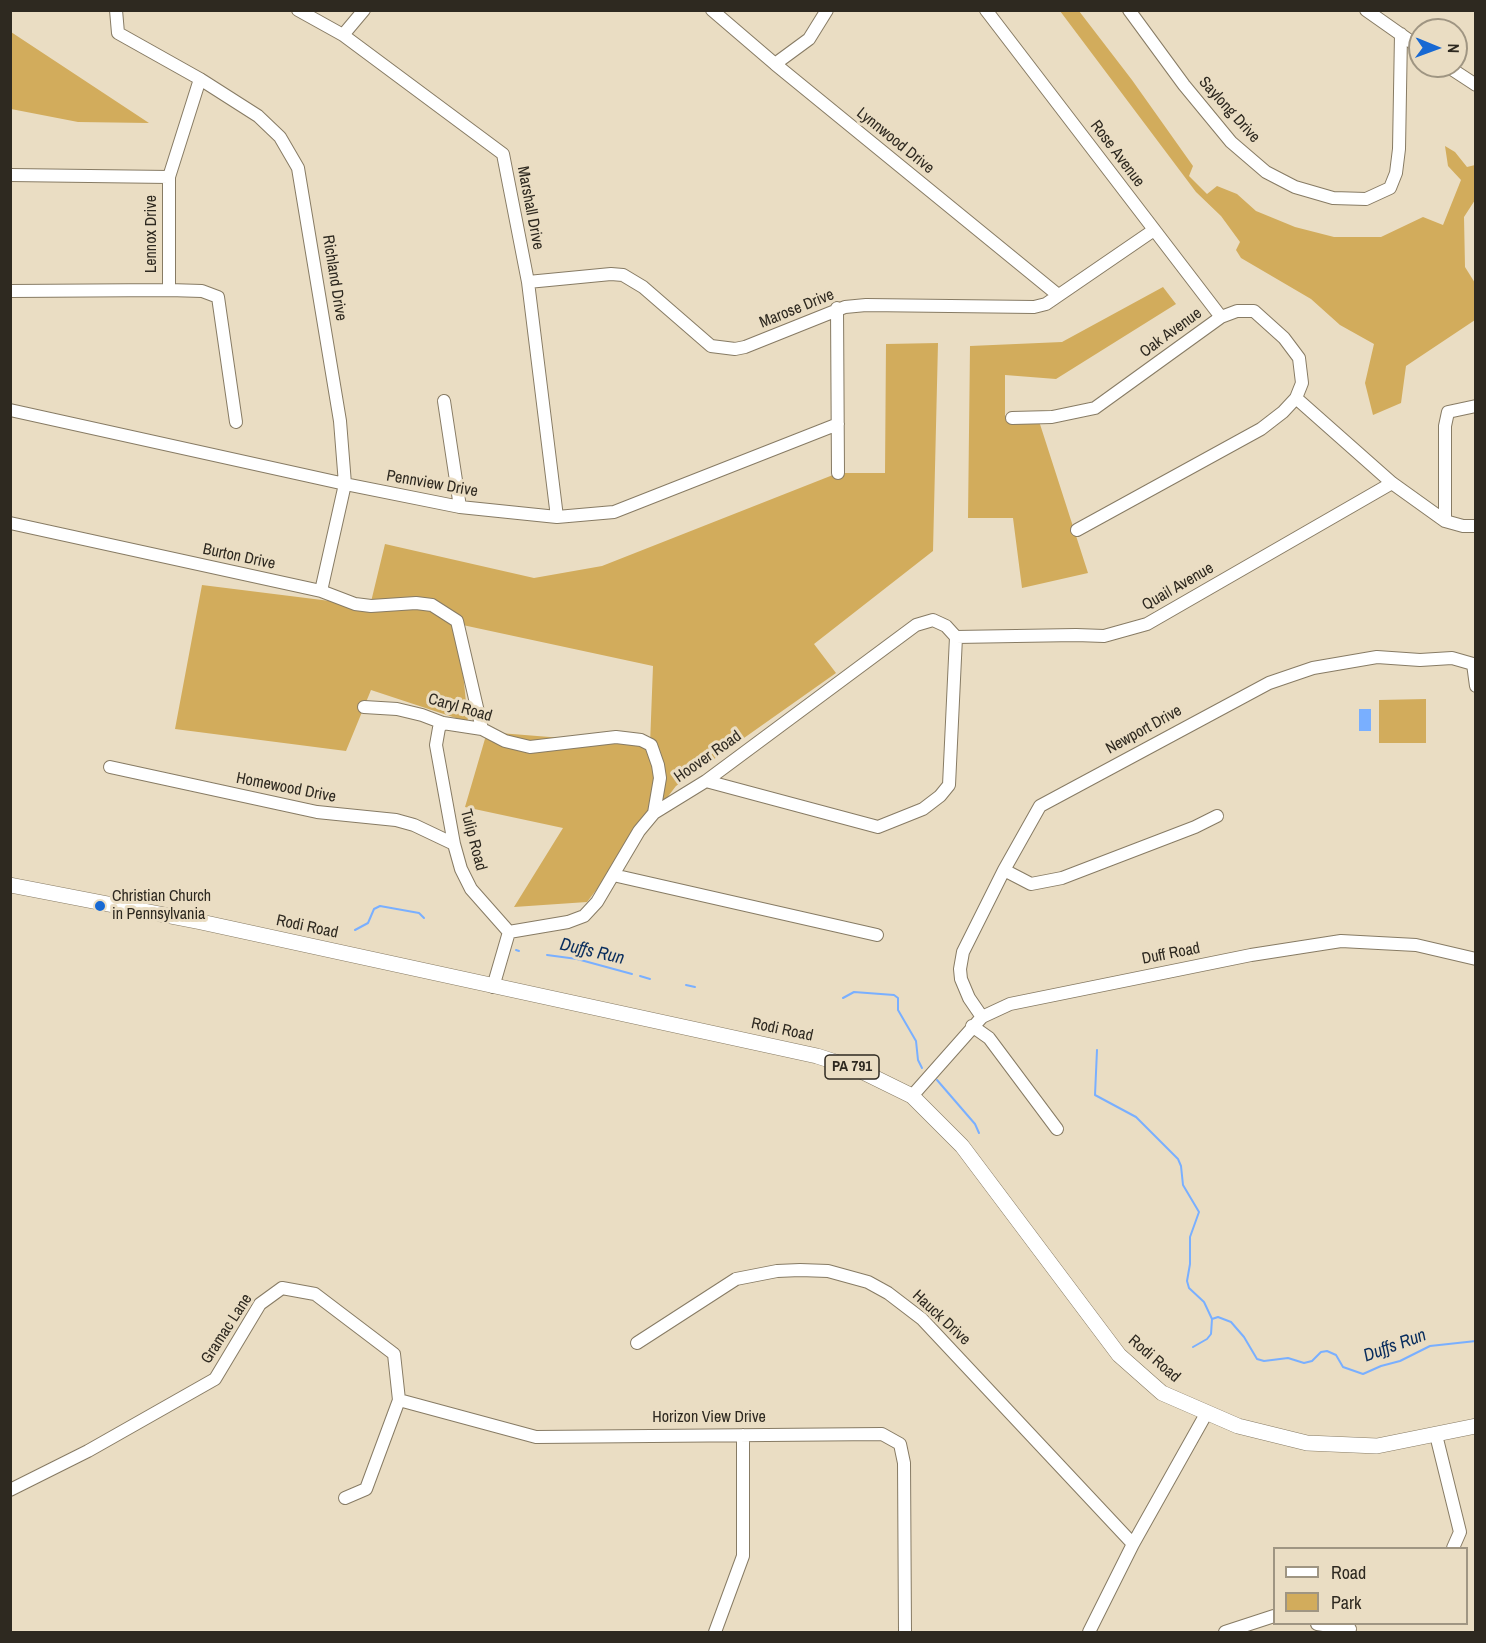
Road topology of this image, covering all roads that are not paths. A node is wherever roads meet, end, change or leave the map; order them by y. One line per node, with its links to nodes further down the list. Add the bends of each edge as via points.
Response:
1 (116, 10): 13 (street, Richland Drive, via 118,33)
2 (298, 10): 10 (street, Marshall Drive)
3 (364, 10): 10 (street)
4 (712, 10): 12 (street, Lynnwood Drive)
5 (827, 10): 12 (street, via 809,39)
6 (986, 10): 16 (street, Rose Avenue)
7 (1129, 10): 9 (street, Saylong Drive, via 1231,142 1266,172 1295,187 1333,198 1366,199 1390,188 1400,149)
8 (1366, 10): 9 (street)
9 (1401, 34): 11 (street)
10 (343, 35): 17 (street, Marshall Drive, via 503,153)
11 (1408, 39)
12 (774, 64): 20 (street, Lynnwood Drive)
13 (200, 79): 15 (street, Lennox Drive); 32 (street, Richland Drive, via 258,116 280,137 298,168 340,420)
14 (10, 175): 15 (street)
15 (169, 177): 18 (street, Lennox Drive)
16 (1154, 230): 20 (street, Marose Drive); 22 (street, Rose Avenue)
17 (528, 282): 21 (street, Marose Drive, via 623,275 643,286 711,346 728,349 745,347); 34 (street, Marshall Drive)
18 (169, 290): 19 (street); 28 (street, Lennox Drive, via 202,291 218,297)
19 (10, 291)
20 (1058, 295): 21 (street, Marose Drive, via 1035,307 866,305)
21 (837, 309): 29 (street)
22 (1221, 317): 23 (street, Oak Avenue, via 1237,311 1254,311 1284,338 1299,358 1302,383); 27 (street, Oak Avenue, via 1095,408 1052,417)
23 (1296, 399): 31 (street); 38 (street, via 1261,429)
24 (444, 401): 33 (street)
25 (1476, 406): 35 (street, via 1448,412)
26 (10, 410): 32 (street, Pennview Drive)
27 (1012, 418)
28 (236, 422)
29 (838, 424): 30 (street); 34 (street, Pennview Drive, via 614,512)
30 (838, 473)
31 (1392, 483): 35 (street); 40 (street, Quail Avenue, via 1147,624 1104,636)
32 (345, 484): 33 (street, Pennview Drive); 39 (street, Richland Drive)
33 (460, 507): 34 (street, Pennview Drive)
34 (557, 517)
35 (1445, 521): 37 (street)
36 (10, 524): 39 (street, Burton Drive)
37 (1476, 526)
38 (1077, 530)
39 (321, 591): 44 (street, Burton Drive, via 355,604 432,605 457,621)
40 (956, 637): 46 (street, Hoover Road, via 933,620 916,625); 46 (street, via 949,785 923,809 878,827)
41 (1476, 686): 50 (street, Newport Drive, via 1473,664 1452,658 1377,657 1313,668 1269,682 1040,806)
42 (364, 707): 43 (street, Caryl Road, via 422,715)
43 (443, 723): 44 (street, Caryl Road); 49 (street, Tulip Road, via 436,745)
44 (482, 729): 47 (street, Caryl Road, via 505,741 530,747 616,737 651,745 660,778)
45 (110, 767): 49 (street, Homewood Drive, via 317,812 396,820)
46 (706, 781): 47 (street, Hoover Road)
47 (654, 813): 51 (street, Hoover Road)
48 (1217, 816): 50 (street, via 1062,879 1031,884)
49 (454, 844): 53 (street, Tulip Road, via 471,889)
50 (1005, 870): 57 (street, Newport Drive, via 966,946 961,964 964,988)
51 (613, 875): 53 (street, Hoover Road, via 584,916); 54 (street)
52 (10, 885): 56 (main road, Rodi Road / PA 791)
53 (509, 932): 56 (street)
54 (877, 935)
55 (1476, 959): 57 (street, Duff Road, via 1416,945 1341,941 1251,955 1010,1004)
56 (493, 987): 59 (main road, Rodi Road / PA 791, via 817,1056 857,1069)
57 (982, 1017): 58 (street, Duff Road)
58 (972, 1026): 59 (street, Duff Road); 60 (street, via 988,1038)
59 (912, 1096): 63 (main road, Rodi Road / PA 791, via 962,1146 1119,1355 1162,1393)
60 (1057, 1129)
61 (637, 1343): 69 (street, Hauck Drive, via 736,1279 800,1270 828,1271 868,1282 922,1318)
62 (399, 1400): 65 (street, Horizon View Drive, via 536,1437); 67 (street, Gramac Lane, via 394,1354 315,1294 282,1288 260,1304 215,1379); 68 (street, Gramac Lane, via 366,1489)
63 (1206, 1414): 66 (main road, Rodi Road / PA 791, via 1307,1443 1377,1446); 69 (street)
64 (1476, 1426): 66 (main road, Rodi Road / PA 791)
65 (744, 1435): 74 (street, via 743,1556); 75 (street, Horizon View Drive, via 882,1434 900,1444 904,1463)
66 (1436, 1435): 70 (street, via 1460,1532)
67 (10, 1490)
68 (345, 1498)
69 (1133, 1544): 76 (street)
70 (1453, 1547)
71 (1273, 1617): 77 (street)
72 (1331, 1625): 73 (street)
73 (1352, 1628)
74 (716, 1632)
75 (904, 1632)
76 (1089, 1632)
77 (1225, 1632)

